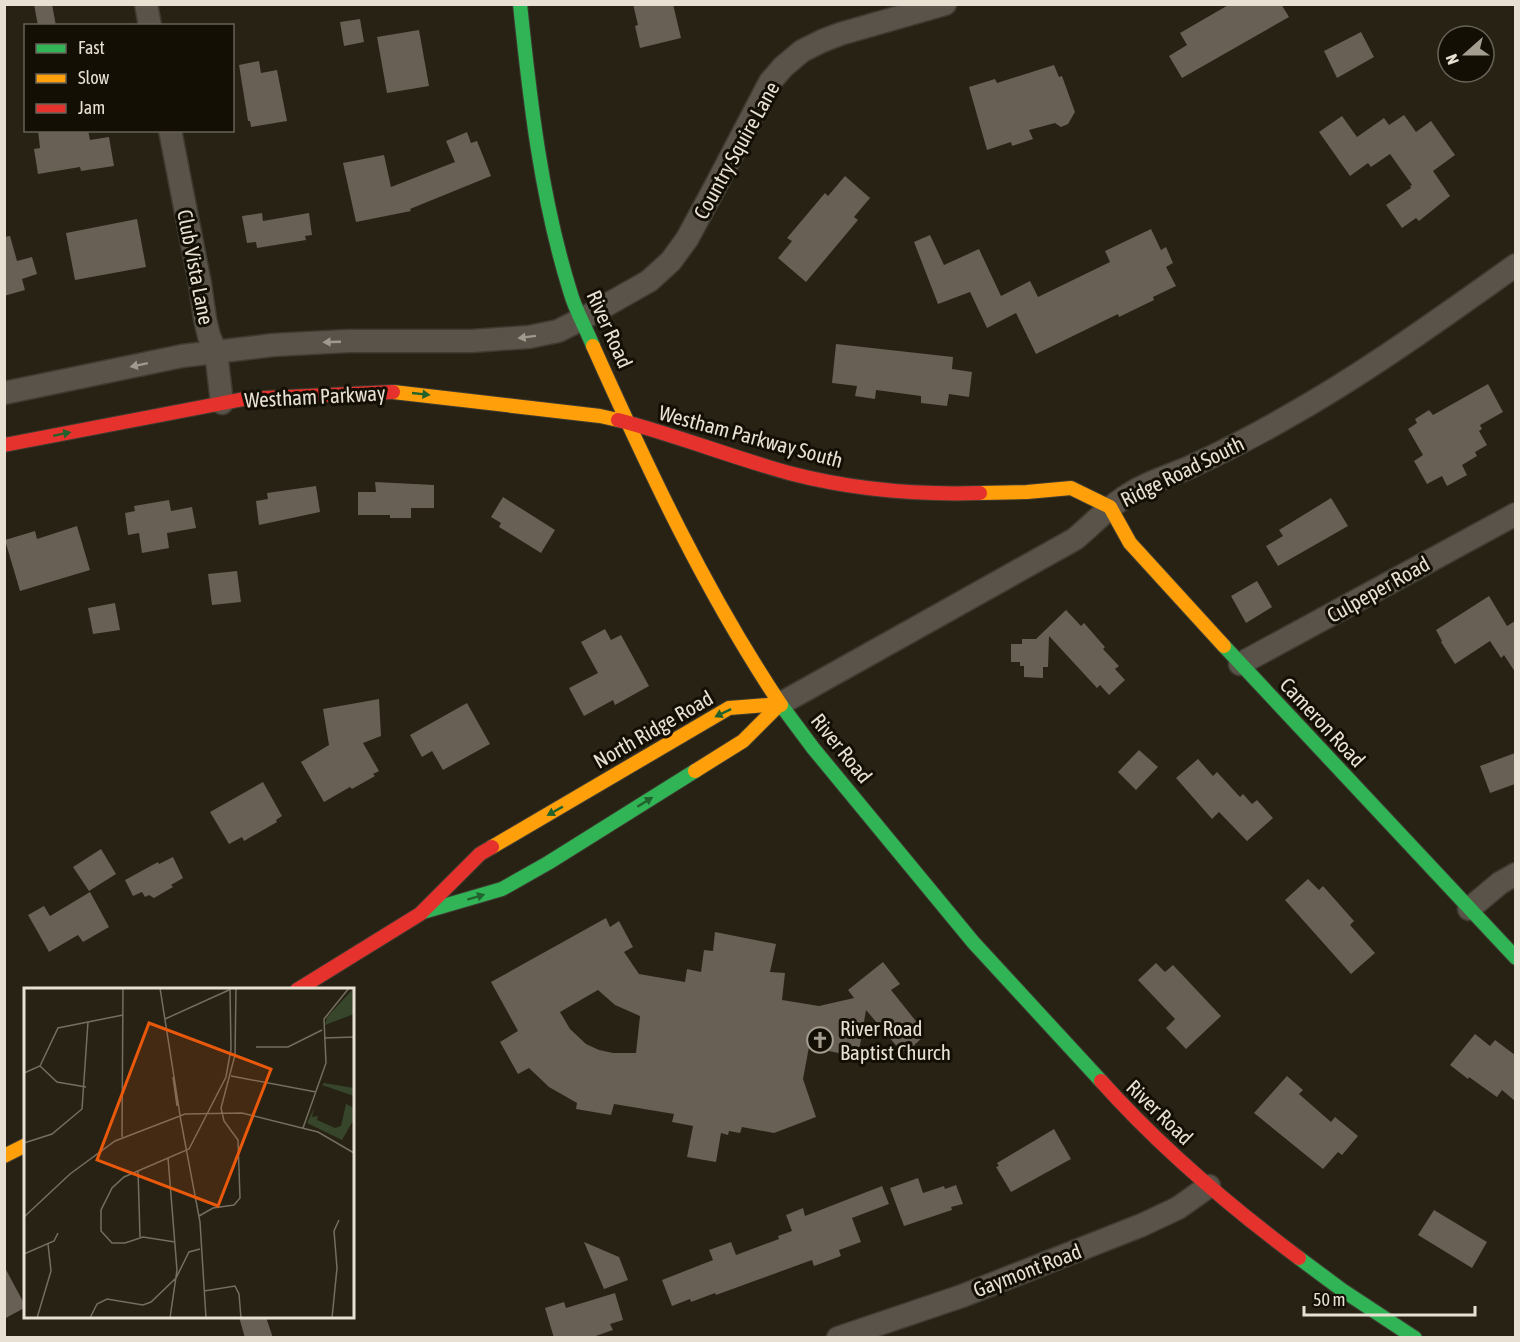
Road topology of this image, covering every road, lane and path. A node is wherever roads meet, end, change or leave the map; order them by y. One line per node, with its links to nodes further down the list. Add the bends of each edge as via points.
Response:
1 (146, 4): 4 (street)
2 (520, 4): 7 (main road, River Road, via 543,184 570,293)
3 (945, 4): 7 (street, Country Squire Lane, via 840,34 802,51 783,67 770,82 687,239 670,261 650,281)
4 (150, 24)
5 (170, 132): 8 (street, Club Vista Lane, via 205,319)
6 (1515, 265): 13 (street, Ridge Road South, via 1408,343 1290,416 1189,468 1153,481)
7 (582, 320): 8 (street, one-way to 8, via 558,331 529,337 348,341); 11 (main road, River Road)
8 (216, 352): 9 (street, one-way to 9); 10 (street, Club Vista Lane)
9 (4, 393)
10 (222, 403): 11 (main road, Westham Parkway, one-way to 11, via 271,396 383,392 486,401); 12 (main road, Westham Parkway, one-way to 10)
11 (628, 423): 13 (main road, Westham Parkway South, via 790,473 863,487 941,494 1071,488); 16 (main road, River Road, via 709,585)
12 (4, 445)
13 (1110, 507): 15 (main road, Cameron Road, via 1130,543); 16 (street, Ridge Road South, via 1075,539)
14 (1515, 514): 15 (street, Culpeper Road)
15 (1240, 664): 18 (main road, Cameron Road)
16 (780, 704): 19 (main road, North Ridge Road, one-way to 16, via 501,889 548,863 743,741); 19 (main road, North Ridge Road, one-way to 19, via 729,708 718,714 480,855); 24 (main road, River Road, via 1012,987 1160,1143)
17 (1515, 874): 18 (street)
18 (1469, 909): 20 (main road, Cameron Road)
19 (420, 914): 21 (main road, North Ridge Road)
20 (1515, 958)
21 (300, 988)
22 (24, 1146): 23 (main road)
23 (4, 1156)
24 (1209, 1186): 25 (street, Gaymont Road, via 1178,1208 1142,1225 962,1296); 26 (main road, River Road, via 1333,1283)
25 (838, 1338)
26 (1414, 1338)

